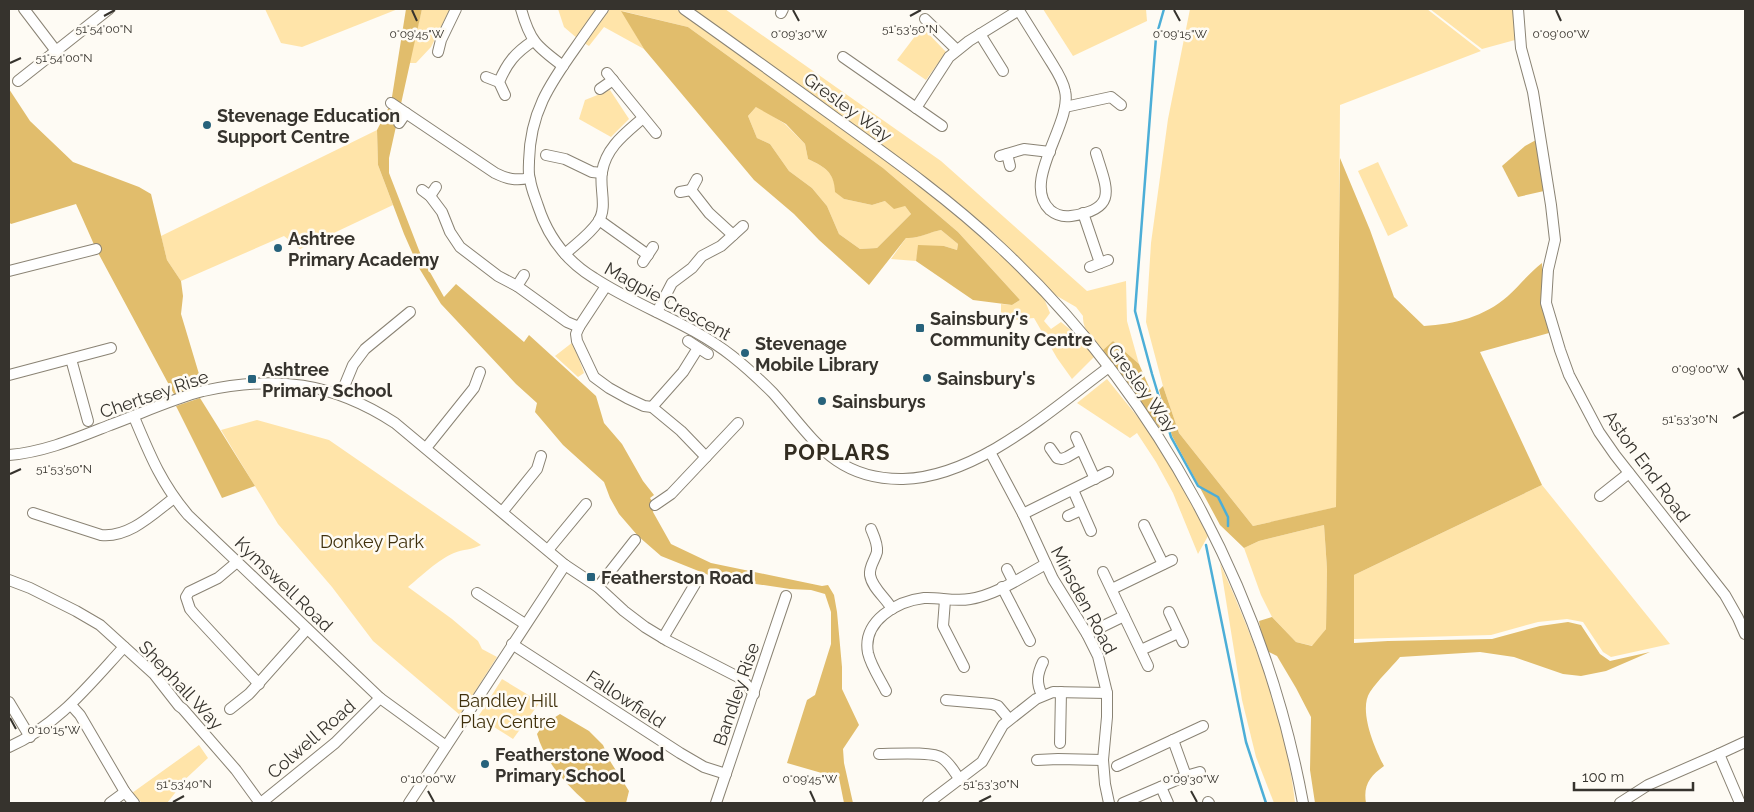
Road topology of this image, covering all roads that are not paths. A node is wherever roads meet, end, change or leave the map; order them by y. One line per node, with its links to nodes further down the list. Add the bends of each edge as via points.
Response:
1 (24, 9): 15 (street)
2 (109, 9): 15 (street)
3 (456, 9): 12 (street)
4 (521, 9): 13 (street)
5 (603, 9): 18 (street, Magpie Crescent)
6 (684, 9): 64 (street, Gresley Way, via 944,198 1028,274)
7 (1518, 9): 81 (street, Aston End Road, via 1521,48 1533,92 1555,240 1548,270 1546,303 1576,391 1599,432)
8 (1018, 10): 10 (street); 27 (street, via 1066,91)
9 (925, 19): 14 (street, via 938,24)
10 (980, 34): 14 (street); 19 (street, via 998,55)
11 (431, 37): 12 (street)
12 (441, 40): 16 (street)
13 (533, 41): 18 (street); 22 (street, via 507,64)
14 (957, 50): 28 (street)
15 (56, 51): 21 (street)
16 (438, 52)
17 (849, 57): 28 (street)
18 (563, 66): 39 (street, Magpie Crescent, via 536,116 530,142)
19 (1003, 71)
20 (486, 78): 22 (street)
21 (18, 81)
22 (499, 82): 24 (street)
23 (600, 89): 30 (street, via 610,76)
24 (505, 95)
25 (391, 103): 29 (street)
26 (1121, 105): 27 (street, via 1113,94)
27 (1065, 107): 34 (street)
28 (916, 108): 31 (street)
29 (406, 113): 32 (street); 39 (street, via 495,173 508,179)
30 (644, 118): 33 (street); 38 (street, via 608,153)
31 (938, 120)
32 (399, 123)
33 (656, 133)
34 (1050, 152): 37 (street, via 1029,148 1004,155); 44 (street, via 1042,175 1044,201 1053,212 1062,216)
35 (546, 155): 38 (street)
36 (1100, 158): 44 (street, via 1107,196 1100,206)
37 (1010, 166)
38 (602, 173): 45 (street, via 603,200)
39 (529, 178): 49 (street, Magpie Crescent, via 545,226)
40 (697, 180): 41 (street)
41 (691, 190): 43 (street); 47 (street, via 709,213)
42 (429, 191): 54 (street, via 460,247)
43 (680, 192)
44 (1083, 213): 51 (street)
45 (599, 220): 49 (street); 50 (street)
46 (743, 226): 47 (street)
47 (733, 235): 57 (street, via 702,256 672,283)
48 (96, 249): 52 (street)
49 (565, 254): 55 (street, Magpie Crescent)
50 (648, 254)
51 (1099, 263)
52 (9, 271)
53 (524, 275): 54 (street)
54 (517, 286): 58 (street)
55 (606, 286): 57 (street, Magpie Crescent); 58 (street)
56 (410, 312): 67 (street, via 365,349 353,365)
57 (657, 312): 76 (street, Magpie Crescent, via 731,355 769,389 818,447 851,469 879,477 917,478 959,466)
58 (579, 327): 68 (street, via 577,341 594,377 627,398)
59 (688, 341): 61 (street)
60 (111, 348): 63 (street)
61 (698, 348): 62 (street); 68 (street, via 684,372)
62 (708, 354)
63 (71, 359): 66 (street); 70 (street)
64 (1109, 367): 76 (street, Magpie Crescent, via 1041,419); 168 (street, Gresley Way, via 1160,439 1230,568 1276,689)
65 (480, 372): 73 (street, via 474,388)
66 (9, 375)
67 (341, 394): 69 (street, Chertsey Rise, via 303,385 260,382 203,392); 73 (street, Chertsey Rise, via 383,415)
68 (652, 407): 79 (street)
69 (134, 417): 77 (street, Chertsey Rise, via 54,446); 85 (street, Kymswell Road, via 150,459)
70 (88, 421)
71 (738, 423): 79 (street)
72 (1076, 437): 75 (street)
73 (426, 448): 89 (street, Chertsey Rise)
74 (1050, 448): 75 (street, via 1057,458 1062,459)
75 (1081, 449): 82 (street)
76 (990, 452): 91 (street, Minsden Road)
77 (9, 455)
78 (541, 456): 89 (street, via 537,469)
79 (706, 457): 87 (street, via 671,494)
80 (1108, 472): 82 (street)
81 (1629, 473): 84 (street); 118 (street, Aston End Road, via 1725,595)
82 (1095, 479): 83 (street)
83 (1073, 490): 88 (street); 91 (street)
84 (1600, 496)
85 (174, 498): 90 (street, via 119,535 110,536); 98 (street, Kymswell Road)
86 (586, 504): 97 (street)
87 (655, 505)
88 (1081, 510): 92 (street); 95 (street)
89 (503, 511): 97 (street, Chertsey Rise)
90 (33, 513)
91 (1023, 514): 99 (street, Minsden Road)
92 (1068, 516)
93 (1144, 525): 108 (street, via 1167,562)
94 (871, 529): 112 (street, via 877,550 870,568 871,578)
95 (1091, 531)
96 (635, 540): 106 (street)
97 (548, 550): 100 (street, Chertsey Rise)
98 (237, 562): 116 (street, Kymswell Road); 129 (street, via 218,578 183,591 195,615)
99 (1046, 564): 105 (street); 117 (street, Minsden Road)
100 (565, 565): 106 (street, Chertsey Rise); 115 (street)
101 (1007, 569): 105 (street)
102 (1103, 572): 108 (street)
103 (698, 579): 119 (street)
104 (9, 580): 122 (street, Shephall Way, via 84,616)
105 (1014, 581): 107 (street)
106 (598, 587): 119 (street, Chertsey Rise, via 624,611)
107 (1002, 587): 111 (street, via 970,599); 120 (street)
108 (1112, 588): 114 (street)
109 (477, 593): 115 (street)
110 (786, 596): 127 (street, Bandley Rise)
111 (945, 600): 112 (street, via 918,599); 126 (street, via 938,628)
112 (892, 610): 130 (street, via 878,619 868,635 867,646 877,681)
113 (1169, 612): 123 (street, via 1180,637)
114 (1124, 616): 117 (street); 123 (street)
115 (525, 624): 121 (street)
116 (307, 629): 129 (street); 135 (street, Kymswell Road)
117 (1087, 634): 132 (street, Minsden Road, via 1102,669)
118 (1745, 634)
119 (663, 638): 128 (street, Chertsey Rise)
120 (1030, 641)
121 (512, 644): 146 (street); 154 (street, Fallowfield, via 680,753 704,767)
122 (124, 647): 138 (street); 161 (street, Shephall Way, via 154,674)
123 (1141, 650): 125 (street)
124 (1043, 662): 134 (street, via 1038,671)
125 (1148, 666)
126 (964, 667)
127 (760, 675): 128 (street); 133 (street, Bandley Rise)
128 (742, 679): 133 (street, Chertsey Rise)
129 (259, 684): 139 (street)
130 (886, 691)
131 (1061, 692): 132 (street); 134 (street); 145 (street)
132 (1107, 693): 151 (street, Minsden Road)
133 (754, 694): 154 (street, Bandley Rise)
134 (1042, 695): 140 (street)
135 (380, 698): 146 (street, Kymswell Road); 161 (street, Colwell Road, via 335,744)
136 (946, 700): 140 (street, via 992,704)
137 (9, 702): 142 (street)
138 (71, 705): 142 (street); 158 (street)
139 (230, 709)
140 (1009, 719): 156 (street, via 999,730 982,762)
141 (1203, 726): 143 (street)
142 (30, 737): 147 (street)
143 (1173, 740): 152 (street, via 1126,756); 155 (street)
144 (1745, 742): 149 (street)
145 (1060, 743)
146 (446, 746): 162 (street)
147 (9, 747)
148 (879, 754): 156 (street, via 936,755)
149 (1719, 754): 169 (street, via 1648,785); 170 (street)
150 (1037, 760): 151 (street)
151 (1103, 760): 165 (street, Minsden Road)
152 (1116, 766)
153 (1200, 772): 155 (street)
154 (726, 774): 163 (street, Bandley Rise)
155 (1186, 776): 157 (street)
156 (960, 780): 164 (street)
157 (1160, 787): 166 (street); 167 (street)
158 (125, 792): 159 (street); 160 (street)
159 (110, 803)
160 (134, 803)
161 (261, 803)
162 (409, 803)
163 (716, 803)
164 (928, 803)
165 (1110, 803)
166 (1123, 803)
167 (1168, 803)
168 (1303, 803)
169 (1620, 803)
170 (1740, 803)

